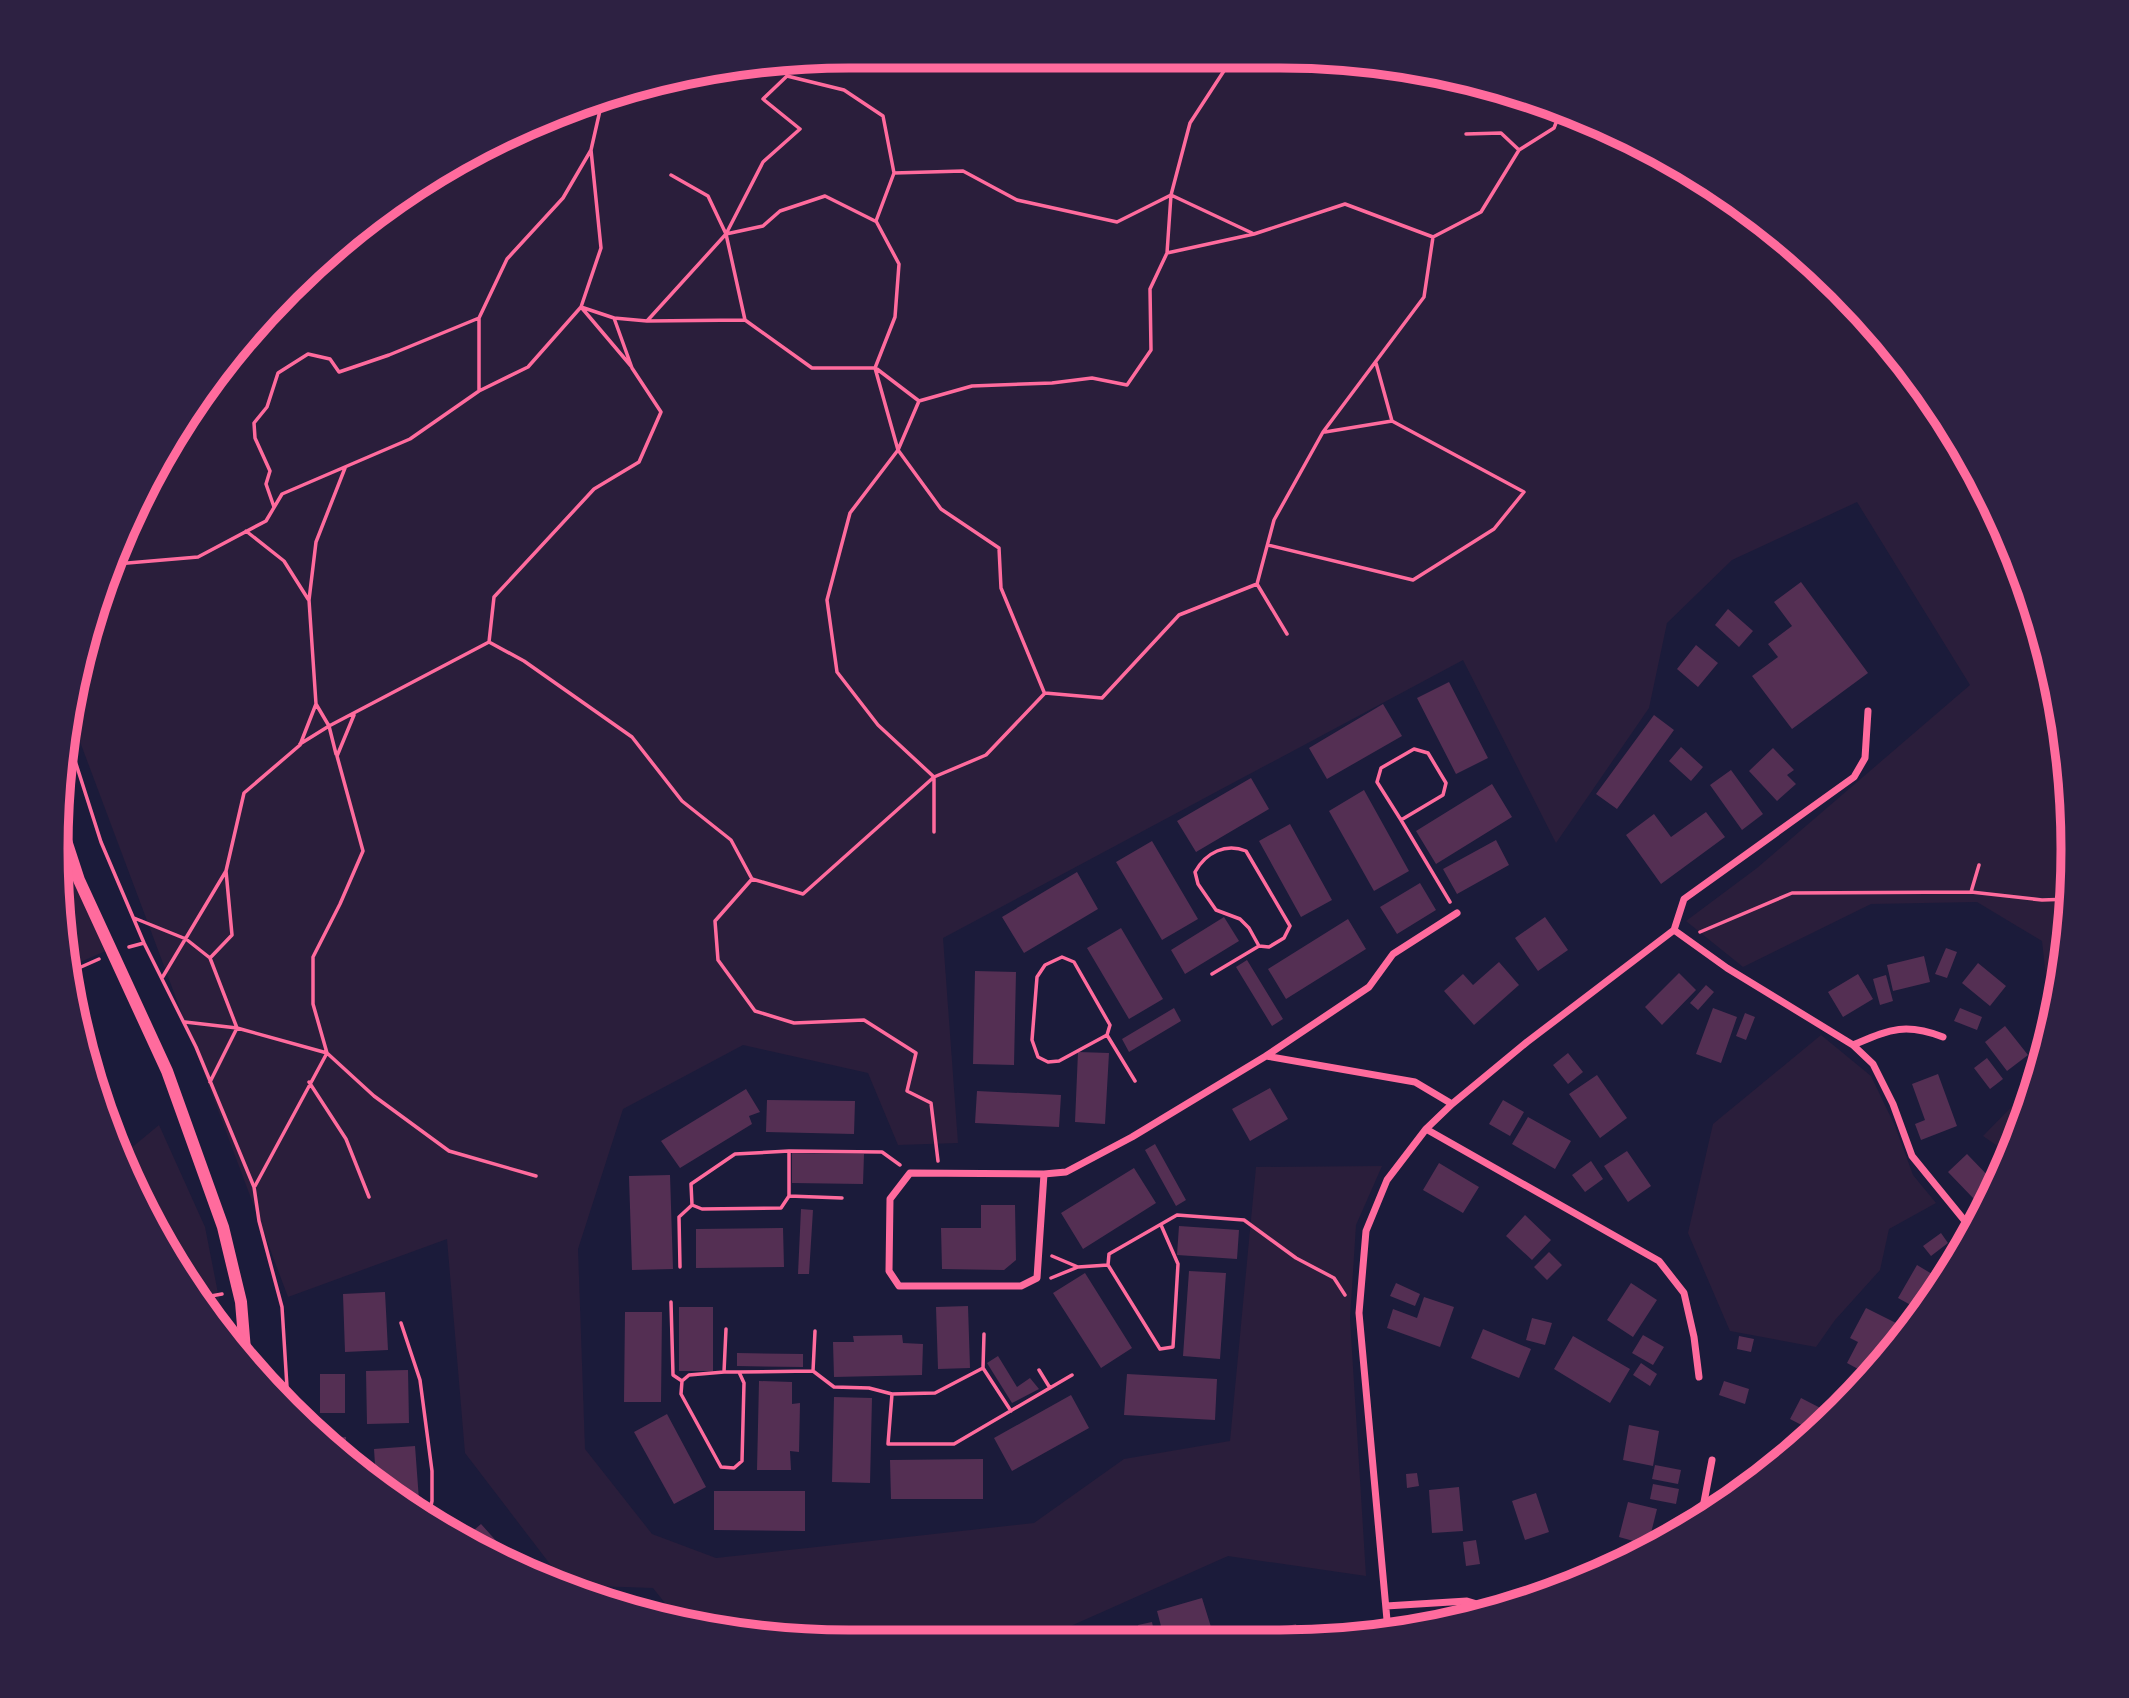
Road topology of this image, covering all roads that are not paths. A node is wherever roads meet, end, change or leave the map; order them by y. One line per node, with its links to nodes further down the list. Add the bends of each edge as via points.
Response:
1 (1868, 711): 4 (street, via 1865,758 1854,777 1684,899)
2 (68, 847): 12 (street, via 167,1071 223,1227)
3 (1457, 913): 7 (street, via 1393,954 1369,987)
4 (1674, 930): 6 (street); 8 (street)
5 (1943, 1037): 6 (street, via 1919,1028 1886,1031)
6 (1853, 1045): 11 (street, via 1878,1074 1912,1156)
7 (1266, 1056): 8 (street, via 1415,1082); 10 (street, via 1132,1137 1066,1172)
8 (1452, 1104): 9 (street)
9 (1426, 1129): 13 (street, via 1658,1261 1685,1293); 17 (street, via 1387,1180 1366,1231 1359,1313)
10 (1044, 1174): 10 (street, via 1037,1278 1021,1286 899,1286 889,1271 890,1199 910,1172)
11 (1965, 1221)
12 (244, 1341)
13 (1699, 1377)
14 (1712, 1460): 15 (street)
15 (1704, 1504)
16 (1477, 1604): 17 (street)
17 (1387, 1606): 18 (street)
18 (1388, 1622)

